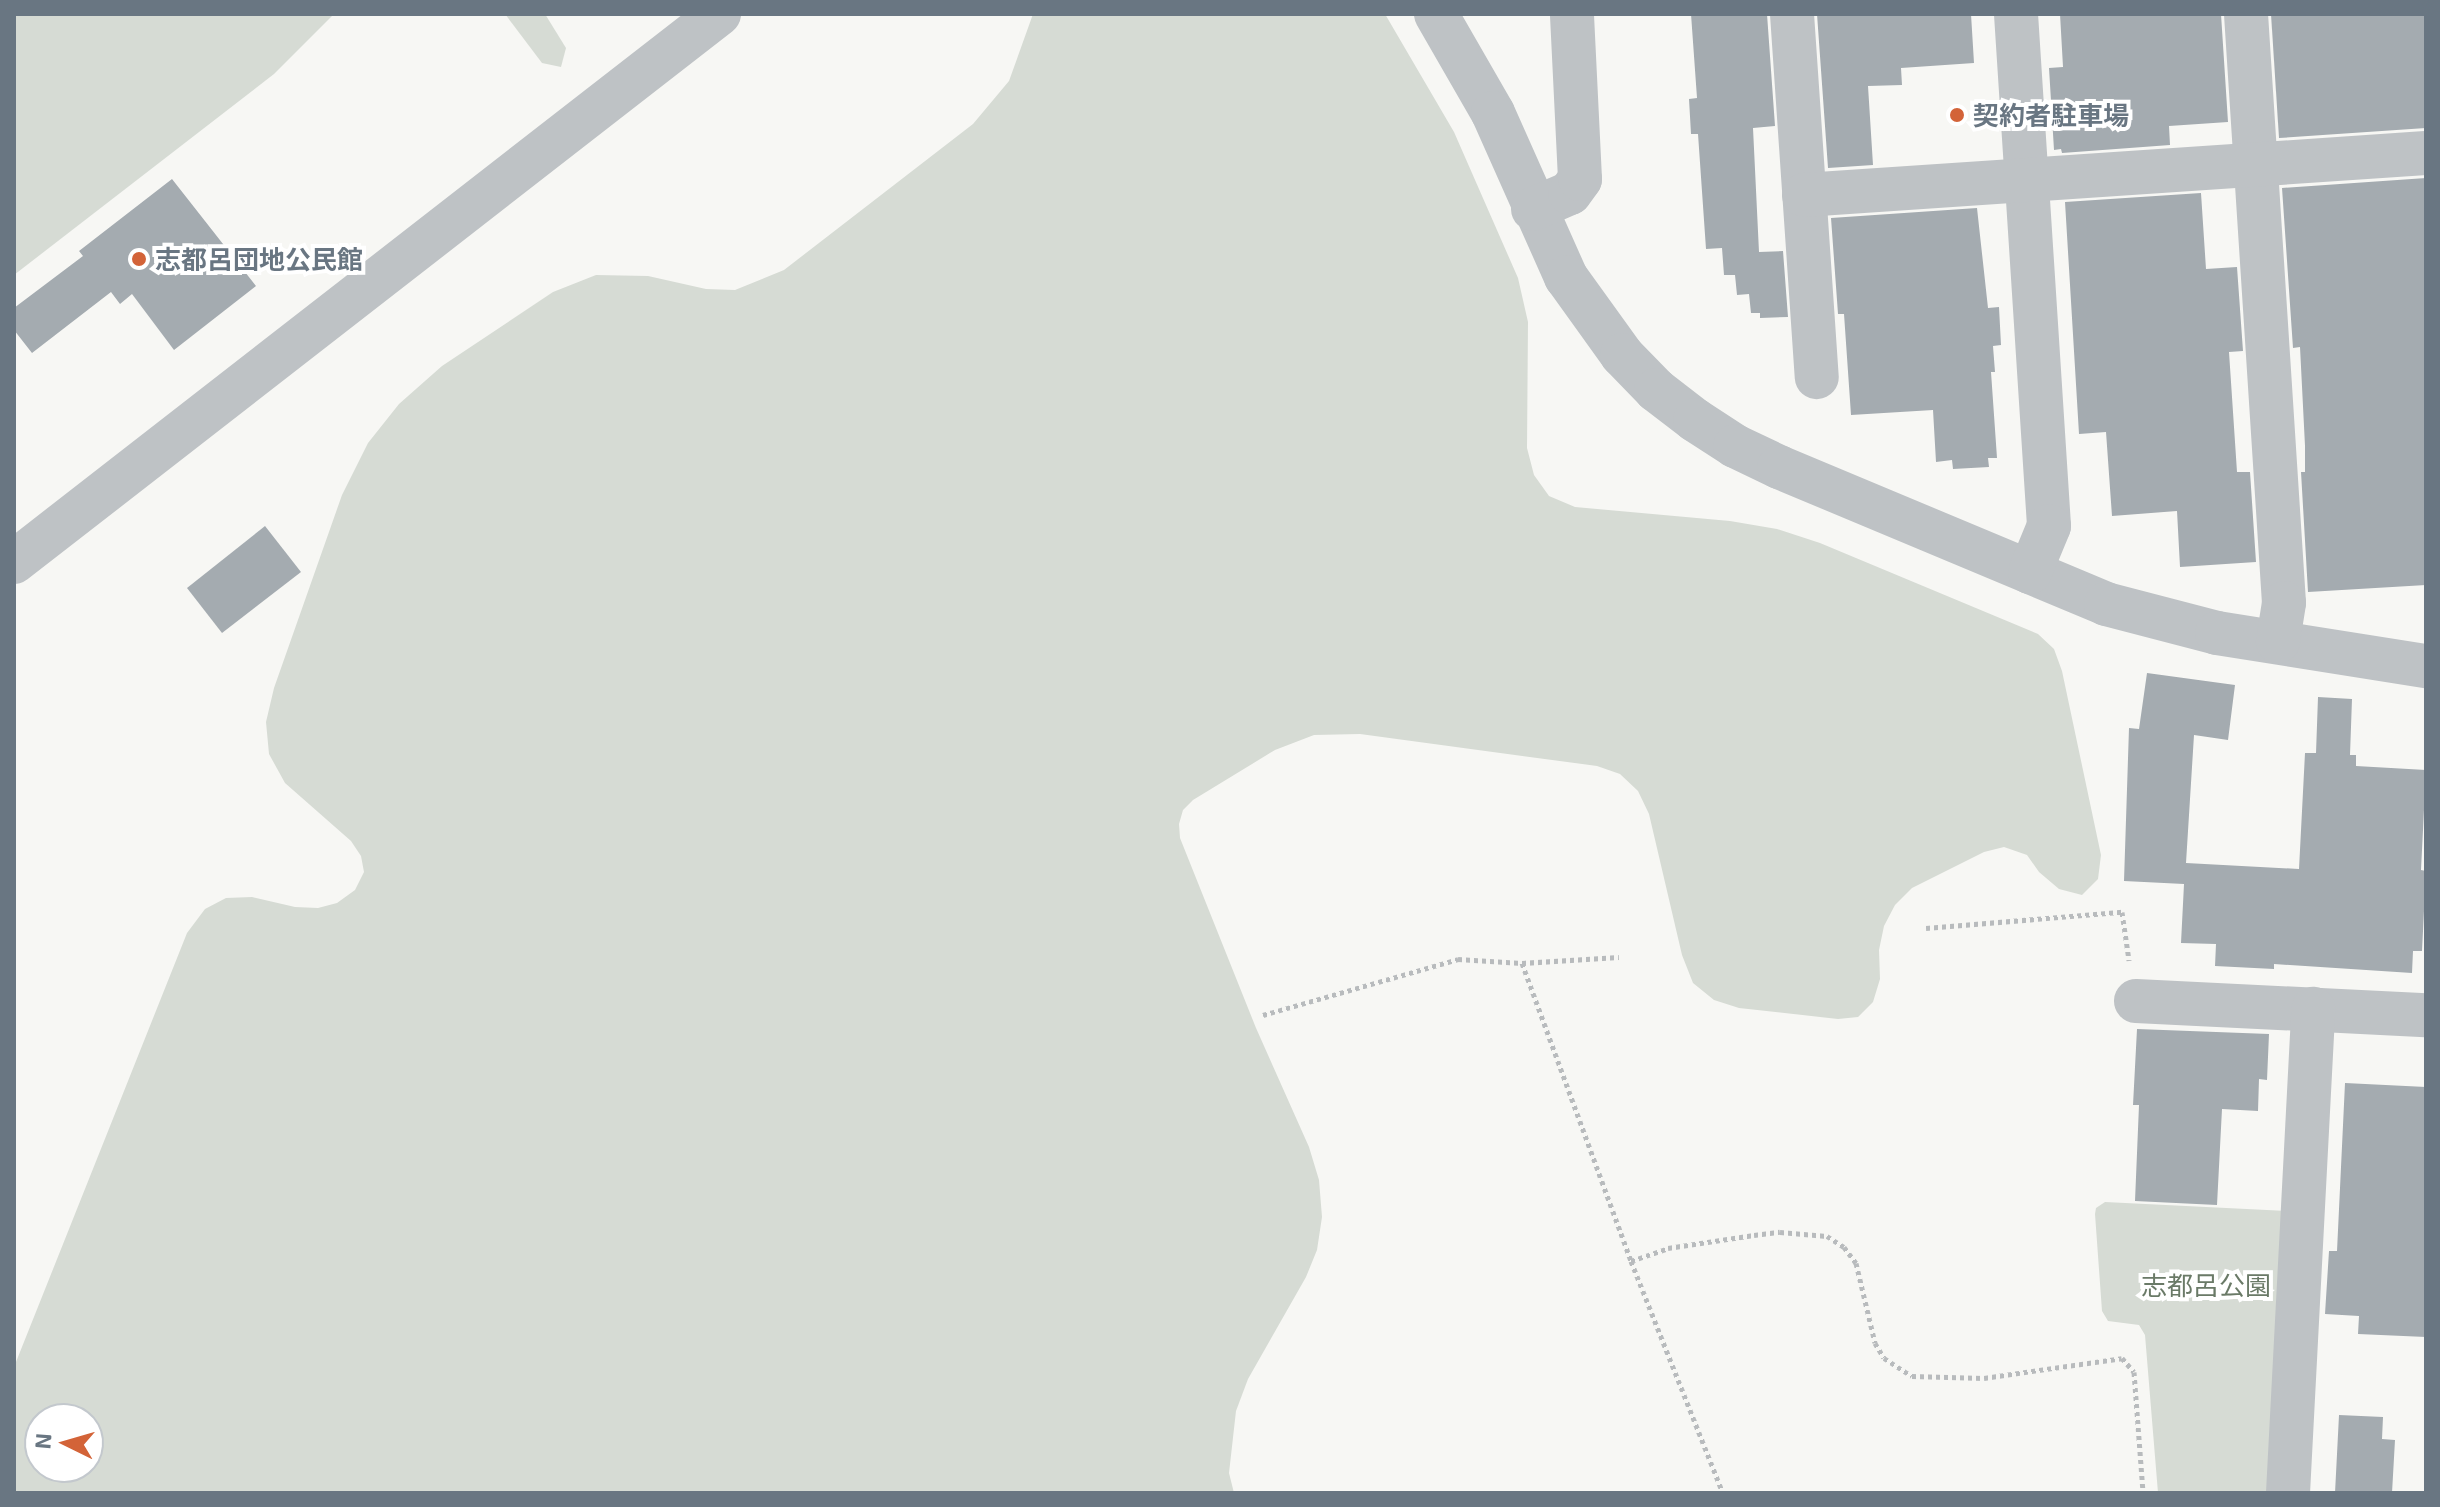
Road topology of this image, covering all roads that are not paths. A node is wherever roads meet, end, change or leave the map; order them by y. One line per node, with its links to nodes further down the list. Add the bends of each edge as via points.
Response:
1 (719, 14): 13 (street)
2 (1436, 14): 11 (street, via 1493,113)
3 (1572, 14): 11 (street, via 1580,179 1570,193)
4 (1792, 14): 10 (street)
5 (2016, 14): 9 (street)
6 (2246, 14): 8 (street)
7 (2426, 153): 8 (street)
8 (2256, 165): 9 (street); 15 (street, via 2284,603)
9 (2026, 180): 10 (street); 14 (street, via 2049,526)
10 (1804, 195): 12 (street)
11 (1533, 209): 14 (street, via 1592,318 1648,381 1695,420 1779,467)
12 (1817, 377)
13 (14, 562)
14 (2030, 572): 15 (street, via 2161,621)
15 (2278, 642): 16 (street)
16 (2426, 666)
17 (2133, 986): 18 (street)
18 (2313, 1009): 19 (street); 20 (street)
19 (2426, 1015)
20 (2288, 1493)

